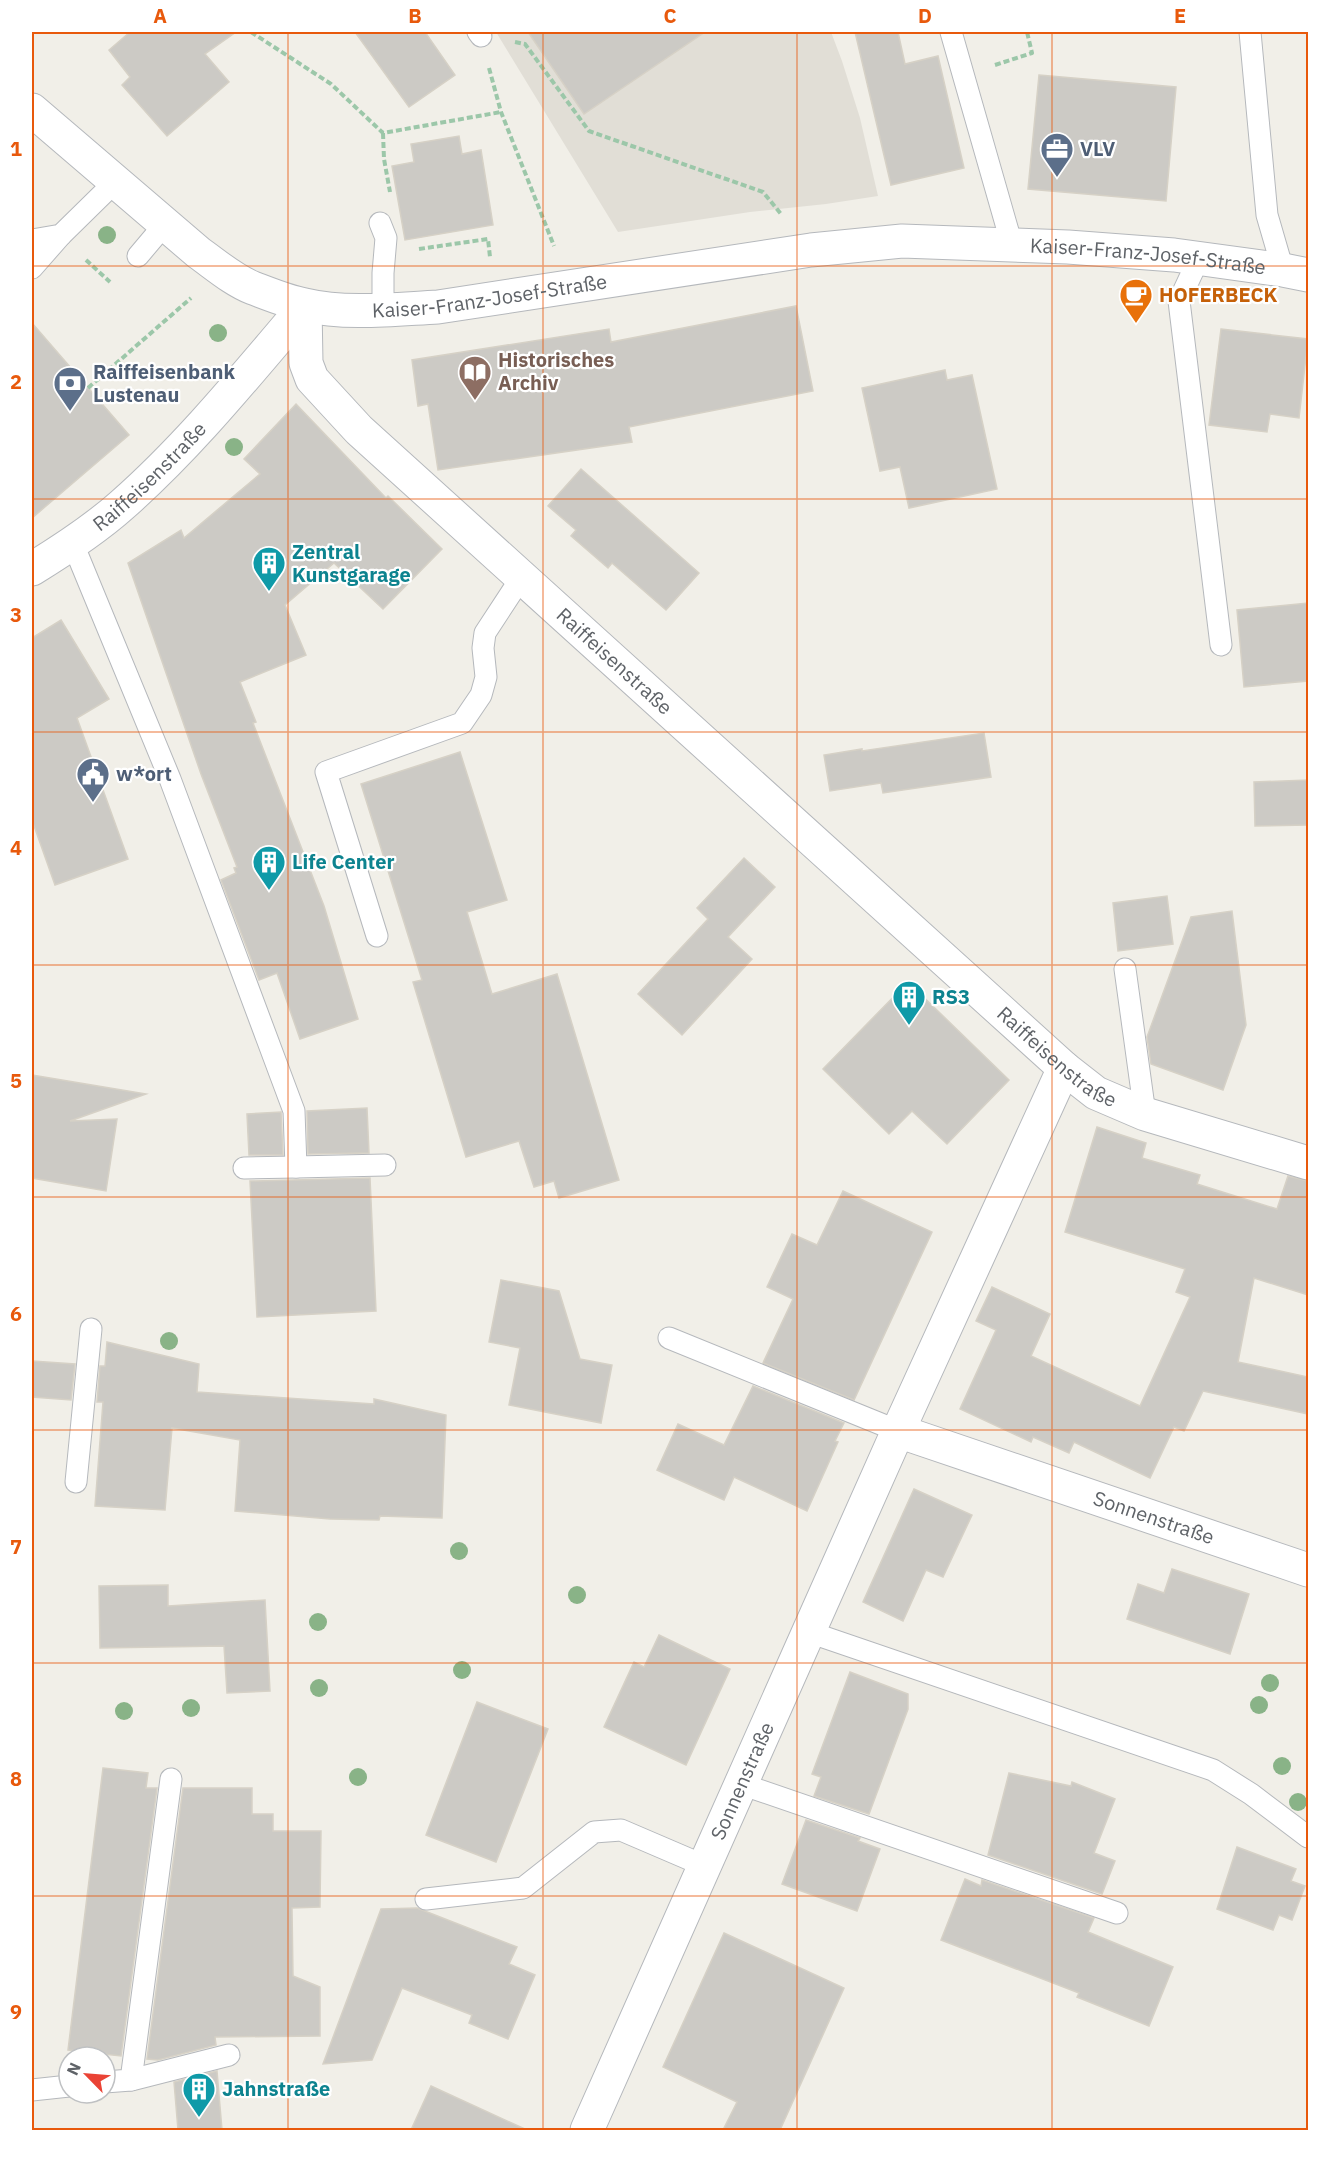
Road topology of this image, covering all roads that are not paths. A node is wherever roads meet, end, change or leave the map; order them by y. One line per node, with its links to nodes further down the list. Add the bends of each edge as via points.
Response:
1 (951, 32): 9 (lane, Kaiser-Franz-Josef-Straße)
2 (1250, 32): 13 (lane, Kaiser-Franz-Josef-Straße, via 1267,215)
3 (32, 110): 4 (street, Kaiser-Franz-Josef-Straße)
4 (115, 182): 6 (street, Kaiser-Franz-Josef-Straße); 7 (lane)
5 (380, 223): 15 (lane, via 386,238)
6 (165, 224): 10 (lane); 14 (street, Kaiser-Franz-Josef-Straße, via 240,281)
7 (61, 235): 8 (lane); 12 (lane)
8 (32, 240)
9 (1012, 245): 11 (street, Kaiser-Franz-Josef-Straße); 15 (street, Kaiser-Franz-Josef-Straße, via 902,241 856,245 438,307)
10 (138, 255)
11 (1199, 258): 13 (street, Kaiser-Franz-Josef-Straße); 19 (lane, via 1179,301)
12 (32, 268)
13 (1296, 273)
14 (305, 306): 15 (street, Kaiser-Franz-Josef-Straße); 16 (street, Raiffeisenstraße, via 193,434 122,505); 18 (street, Raiffeisenstraße, via 306,363 312,379 359,430)
15 (383, 310)
16 (73, 544): 17 (street, Raiffeisenstraße); 26 (lane, via 170,779 294,1111)
17 (32, 569)
18 (521, 578): 20 (lane, via 485,633 486,677 481,696 462,723 326,772); 22 (street, Raiffeisenstraße)
19 (1221, 645)
20 (377, 936)
21 (1125, 969): 23 (lane)
22 (1064, 1068): 23 (street, Raiffeisenstraße, via 1096,1093); 30 (street, Sonnenstraße)
23 (1145, 1114): 24 (street, Raiffeisenstraße)
24 (1308, 1163)
25 (385, 1165): 26 (lane)
26 (296, 1167): 27 (lane)
27 (244, 1168)
28 (91, 1329): 31 (lane)
29 (669, 1338): 30 (lane)
30 (898, 1431): 32 (street, Sonnenstraße); 33 (street, Sonnenstraße)
31 (76, 1482)
32 (1308, 1570)
33 (809, 1632): 35 (street, Sonnenstraße); 36 (lane, via 1213,1770)
34 (171, 1779): 41 (lane)
35 (741, 1784): 37 (street, Sonnenstraße); 39 (lane)
36 (1308, 1837)
37 (705, 1866): 38 (lane, via 621,1830 594,1832 523,1888); 45 (street, Sonnenstraße)
38 (426, 1899)
39 (1117, 1913)
40 (229, 2055): 41 (lane)
41 (131, 2079): 42 (lane)
42 (117, 2081)
43 (57, 2087): 44 (lane)
44 (32, 2090)
45 (587, 2130)

